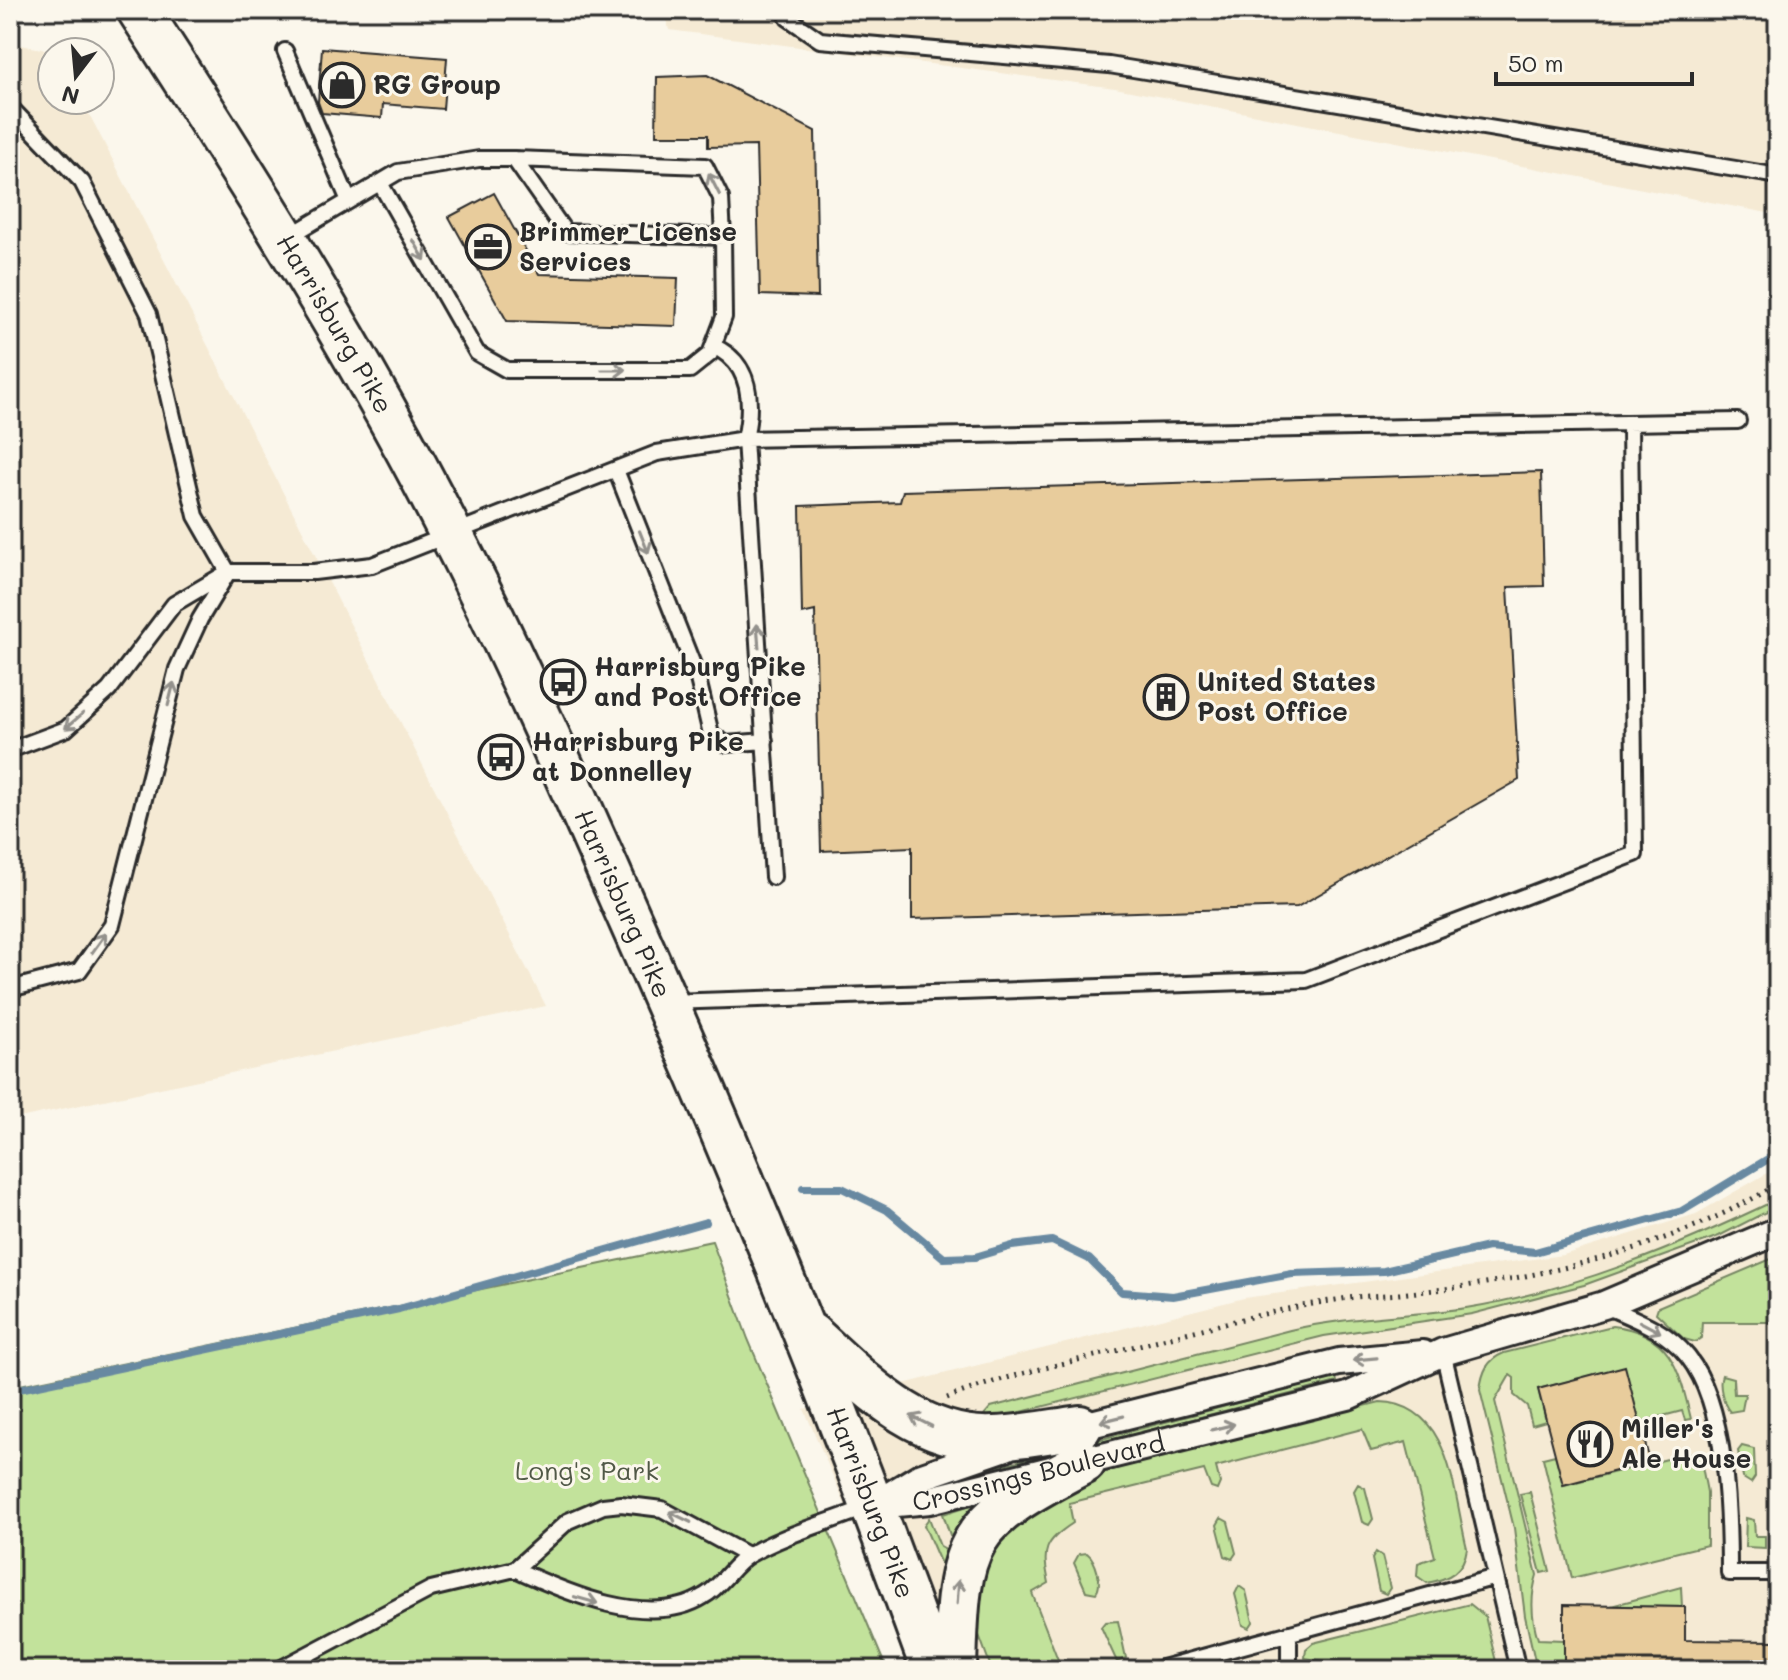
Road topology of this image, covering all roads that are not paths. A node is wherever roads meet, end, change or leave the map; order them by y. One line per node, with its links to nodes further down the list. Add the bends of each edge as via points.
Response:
1 (139, 10): 10 (main road, Harrisburg Pike)
2 (784, 10): 6 (lane, via 820,40 1109,65)
3 (285, 51): 8 (lane)
4 (10, 107): 17 (lane, via 82,182 149,314 196,516)
5 (514, 159): 7 (lane, via 398,172); 9 (lane, via 565,232); 9 (lane, one-way to 5, via 721,198 705,166)
6 (1778, 176)
7 (380, 183): 8 (lane); 11 (lane, one-way to 11, via 477,353 507,370 690,370)
8 (349, 201): 10 (lane)
9 (723, 237): 11 (lane, via 724,317)
10 (284, 239): 16 (main road, Harrisburg Pike)
11 (713, 346): 14 (lane, via 727,352 748,385 751,411)
12 (1738, 421): 13 (lane)
13 (1630, 423): 14 (lane); 22 (lane, via 1635,854 1306,980)
14 (745, 439): 15 (lane, via 681,447); 18 (lane, one-way to 14)
15 (616, 470): 16 (lane); 18 (lane, one-way to 18, via 697,675 711,734 726,744)
16 (452, 536): 17 (lane, via 397,558 343,570); 22 (main road, Harrisburg Pike)
17 (228, 572): 19 (lane, one-way to 19, via 174,604 109,690 66,729); 21 (lane, one-way to 17, via 79,971 112,925 177,669)
18 (765, 741): 20 (lane)
19 (10, 750)
20 (773, 877)
21 (10, 989)
22 (667, 1002): 25 (main road, Harrisburg Pike)
23 (1778, 1231): 24 (street, Crossings Boulevard)
24 (1604, 1305): 26 (street, Crossings Boulevard); 31 (lane, one-way to 31, via 1655,1328 1689,1359 1709,1405 1724,1465 1729,1573)
25 (806, 1331): 27 (main road, one-way to 25, via 954,1435 919,1422 876,1394); 28 (main road, Harrisburg Pike)
26 (1443, 1352): 27 (street, Crossings Boulevard, one-way to 27, via 1339,1362); 27 (street, Crossings Boulevard, one-way to 26, via 1348,1396); 32 (lane)
27 (1082, 1444): 28 (street, Crossings Boulevard, via 922,1476); 36 (main road, one-way to 27, via 959,1577 975,1538)
28 (874, 1505): 29 (lane); 35 (main road, Harrisburg Pike)
29 (747, 1555): 30 (lane, one-way to 29, via 592,1602 638,1608 701,1598); 30 (lane, one-way to 30, via 680,1515 621,1504 568,1521)
30 (515, 1569): 34 (lane, via 431,1589)
31 (1778, 1573)
32 (1496, 1577): 33 (lane); 39 (lane)
33 (1289, 1633): 37 (lane); 38 (lane)
34 (278, 1670)
35 (933, 1670)
36 (955, 1670)
37 (1155, 1670)
38 (1289, 1670)
39 (1518, 1670)

